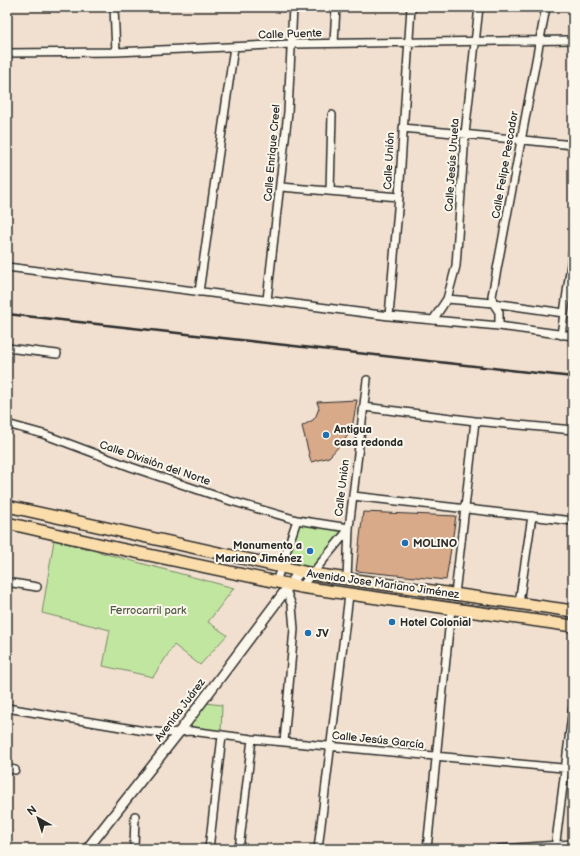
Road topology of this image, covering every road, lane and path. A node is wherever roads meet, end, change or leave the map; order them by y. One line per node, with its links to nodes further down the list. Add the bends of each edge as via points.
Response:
1 (114, 7): 14 (street)
2 (293, 7): 11 (street, Calle Enrique Creel)
3 (336, 7): 12 (street)
4 (411, 7): 10 (street, Calle Unión)
5 (479, 7): 9 (street, Calle Jesús Urueta)
6 (546, 7): 7 (street, Calle Felipe Pescador)
7 (539, 40): 8 (street, Calle Puente); 9 (street, Calle Puente); 19 (street, Calle Felipe Pescador)
8 (573, 40)
9 (475, 42): 10 (street, Calle Puente); 18 (street, Calle Jesús Urueta)
10 (409, 43): 12 (street, Calle Puente); 17 (street, Calle Unión)
11 (292, 44): 12 (street, Calle Puente); 13 (street, Calle Puente); 21 (street, Calle Enrique Creel)
12 (334, 44)
13 (234, 47): 14 (street, Calle Puente); 26 (street)
14 (116, 52): 15 (street, Calle Puente)
15 (7, 53)
16 (332, 115): 22 (street)
17 (403, 128): 18 (street); 23 (street, Calle Unión)
18 (465, 134): 19 (street); 27 (street, Calle Jesús Urueta, via 456,266)
19 (522, 138): 20 (street); 29 (street, Calle Felipe Pescador, via 492,296)
20 (573, 145)
21 (281, 187): 22 (street); 28 (street, Calle Enrique Creel)
22 (330, 191): 23 (street)
23 (399, 197): 31 (street, Calle Unión)
24 (573, 250): 30 (street)
25 (7, 267): 26 (street)
26 (199, 292): 28 (street)
27 (447, 299): 29 (street); 32 (street, Calle Jesús Urueta)
28 (267, 300): 31 (street)
29 (493, 303): 30 (street); 33 (street, Calle Felipe Pescador, via 499,312)
30 (564, 313): 34 (street)
31 (389, 316): 32 (street)
32 (433, 320): 33 (street)
33 (499, 326): 34 (street)
34 (561, 335): 35 (street)
35 (573, 336)
36 (7, 348): 37 (street)
37 (57, 354)
38 (367, 380): 39 (street, Calle Unión)
39 (364, 406): 40 (street); 43 (street, Calle Unión)
40 (475, 421): 42 (street); 45 (street)
41 (7, 424): 47 (street, Calle División del Norte, via 44,434 231,501)
42 (573, 430)
43 (353, 496): 45 (street); 50 (street, Calle Unión)
44 (7, 506): 51 (highway, Avenida Jose Mariano Jiménez)
45 (466, 509): 46 (street); 59 (street)
46 (532, 516): 48 (street); 61 (street)
47 (297, 520): 50 (street, Calle Unión); 51 (street)
48 (573, 521)
49 (7, 523): 56 (highway, Avenida Jose Mariano Jiménez)
50 (349, 529): 53 (street, Calle Unión); 54 (street, Calle Unión)
51 (281, 568): 52 (highway, Avenida Jose Mariano Jiménez); 56 (street)
52 (300, 572): 53 (highway, Avenida Jose Mariano Jiménez); 58 (main road)
53 (313, 574): 54 (highway, Avenida Jose Mariano Jiménez); 58 (street, Calle Unión)
54 (347, 580): 59 (highway, Avenida Jose Mariano Jiménez)
55 (7, 582): 57 (street)
56 (276, 582): 58 (highway, Avenida Jose Mariano Jiménez)
57 (37, 587)
58 (293, 587): 60 (highway, Avenida Jose Mariano Jiménez); 67 (main road, Avenida Juárez); 70 (street, via 294,629)
59 (455, 594): 61 (highway, Avenida Jose Mariano Jiménez)
60 (349, 595): 62 (highway, Avenida Jose Mariano Jiménez); 71 (street)
61 (519, 603): 63 (highway, Avenida Jose Mariano Jiménez)
62 (451, 608): 64 (highway, Avenida Jose Mariano Jiménez); 72 (street)
63 (573, 611)
64 (573, 626)
65 (573, 707): 74 (street)
66 (7, 708): 67 (street, Calle Jesús García, via 146,731)
67 (180, 731): 68 (street, Calle Jesús García); 79 (main road, Avenida Juárez)
68 (222, 736): 69 (street, Calle Jesús García); 81 (street)
69 (252, 739): 70 (street, Calle Jesús García); 82 (street)
70 (284, 742): 71 (street, Calle Jesús García)
71 (330, 747): 72 (street, Calle Jesús García); 83 (street)
72 (435, 757): 74 (street, Calle Jesús García); 84 (street)
73 (7, 768): 75 (street)
74 (570, 769): 78 (street)
75 (15, 770)
76 (135, 816): 80 (street)
77 (573, 844): 78 (street)
78 (555, 847): 85 (street)
79 (87, 849)
80 (134, 849)
81 (209, 849)
82 (239, 849)
83 (318, 849)
84 (427, 849)
85 (499, 849)

